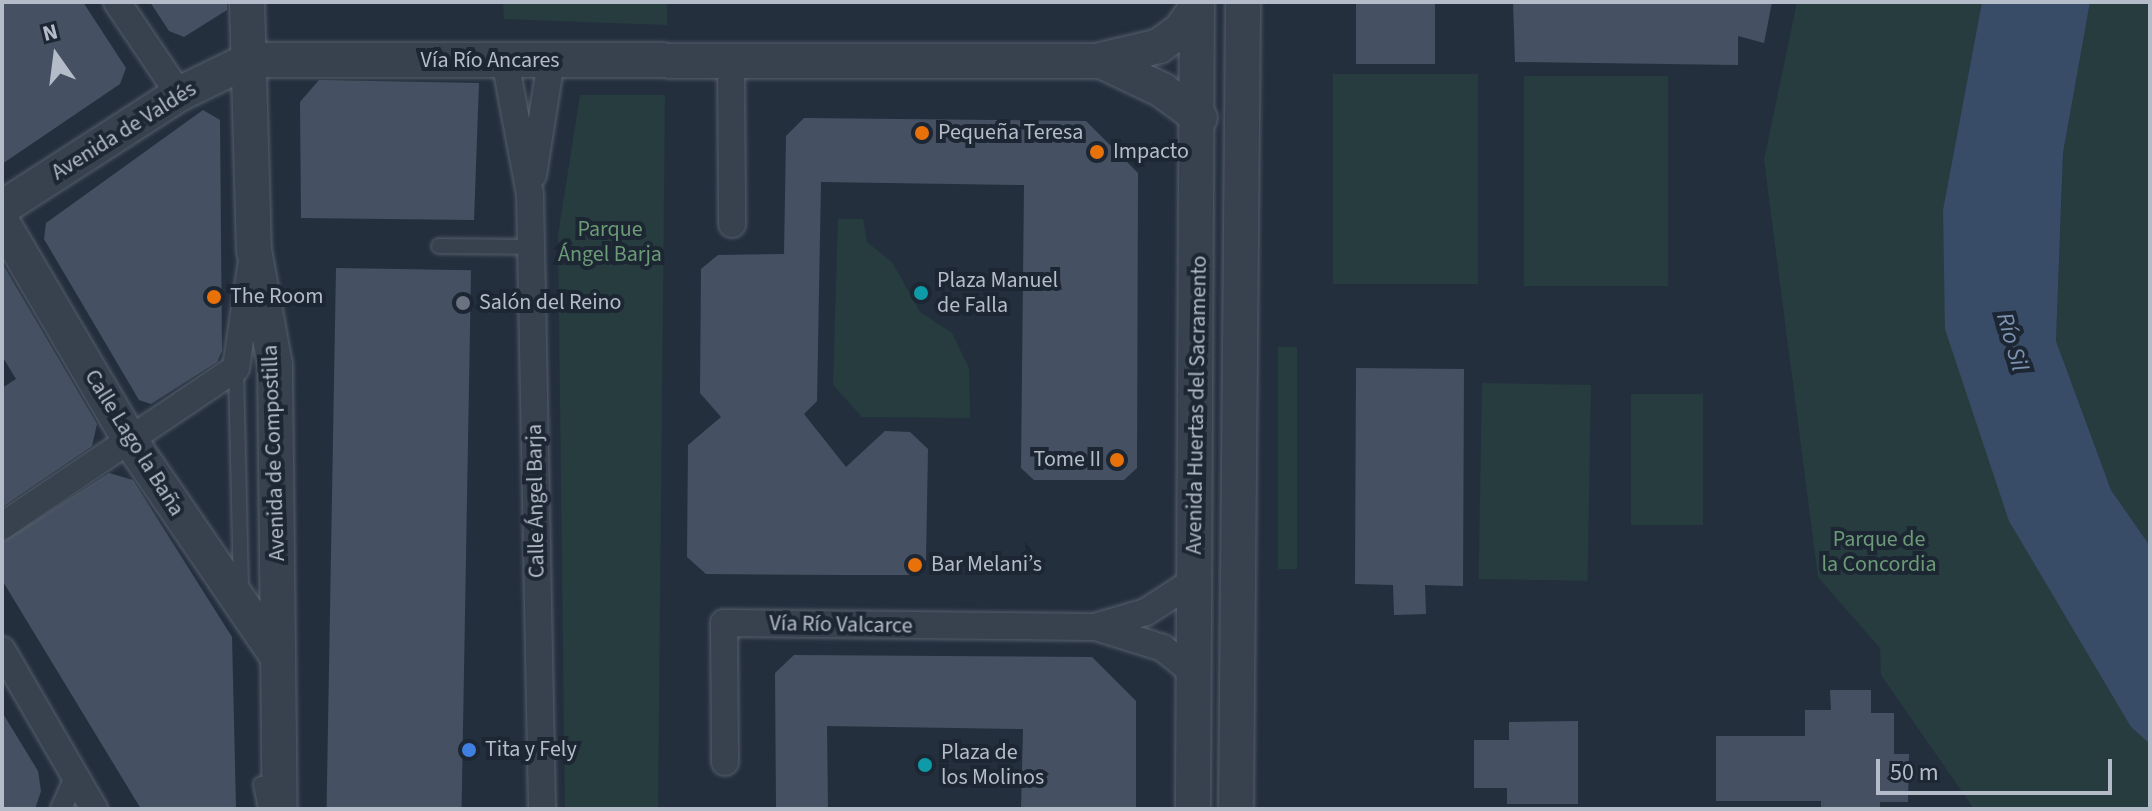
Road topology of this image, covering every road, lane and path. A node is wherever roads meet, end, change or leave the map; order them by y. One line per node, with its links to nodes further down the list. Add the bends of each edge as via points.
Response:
1 (117, 2): 10 (street)
2 (247, 2): 5 (street, Avenida de Compostilla)
3 (1243, 2): 36 (street, Avenida Huertas del Sacramento)
4 (1197, 5): 9 (street, Vía Río Ancares, via 1180,31 1159,46); 11 (street, Avenida Huertas del Sacramento)
5 (249, 60): 6 (street, Vía Río Ancares); 10 (street, Avenida de Valdés); 18 (street, Avenida de Compostilla)
6 (505, 61): 7 (street, Vía Río Ancares); 12 (street, Calle Ángel Barja)
7 (551, 61): 8 (street, Vía Río Ancares); 12 (street, Calle Ángel Barja)
8 (731, 61): 9 (street, Vía Río Ancares); 15 (street)
9 (1101, 61): 11 (street, Vía Río Ancares, via 1162,90)
10 (179, 94): 13 (street, Avenida de Valdés)
11 (1200, 118): 22 (street, Avenida Huertas del Sacramento)
12 (530, 194): 17 (street, Calle Ángel Barja)
13 (2, 208)
14 (2, 222): 20 (street, Calle Lago la Baña)
15 (732, 224)
16 (439, 246): 17 (lane)
17 (531, 247): 34 (street, Calle Ángel Barja)
18 (254, 250): 19 (street); 26 (street, Avenida de Compostilla, via 275,365)
19 (236, 368): 20 (street); 23 (lane)
20 (131, 442): 21 (street); 23 (street, Calle Lago la Baña)
21 (2, 526)
22 (1195, 580): 24 (street, Vía Río Valcarce, via 1146,612); 27 (street, Avenida Huertas del Sacramento)
23 (242, 609): 26 (street, Calle Lago la Baña)
24 (1096, 627): 27 (street, Vía Río Valcarce, via 1163,648); 28 (street, Vía Río Valcarce, via 724,623)
25 (2, 650): 29 (street)
26 (277, 656): 30 (street, Avenida de Compostilla)
27 (1194, 673): 35 (street, Avenida Huertas del Sacramento)
28 (725, 762)
29 (75, 778): 31 (street); 32 (street)
30 (271, 796): 33 (lane)
31 (61, 809)
32 (94, 809)
33 (266, 809)
34 (542, 809)
35 (1193, 809)
36 (1236, 809)

